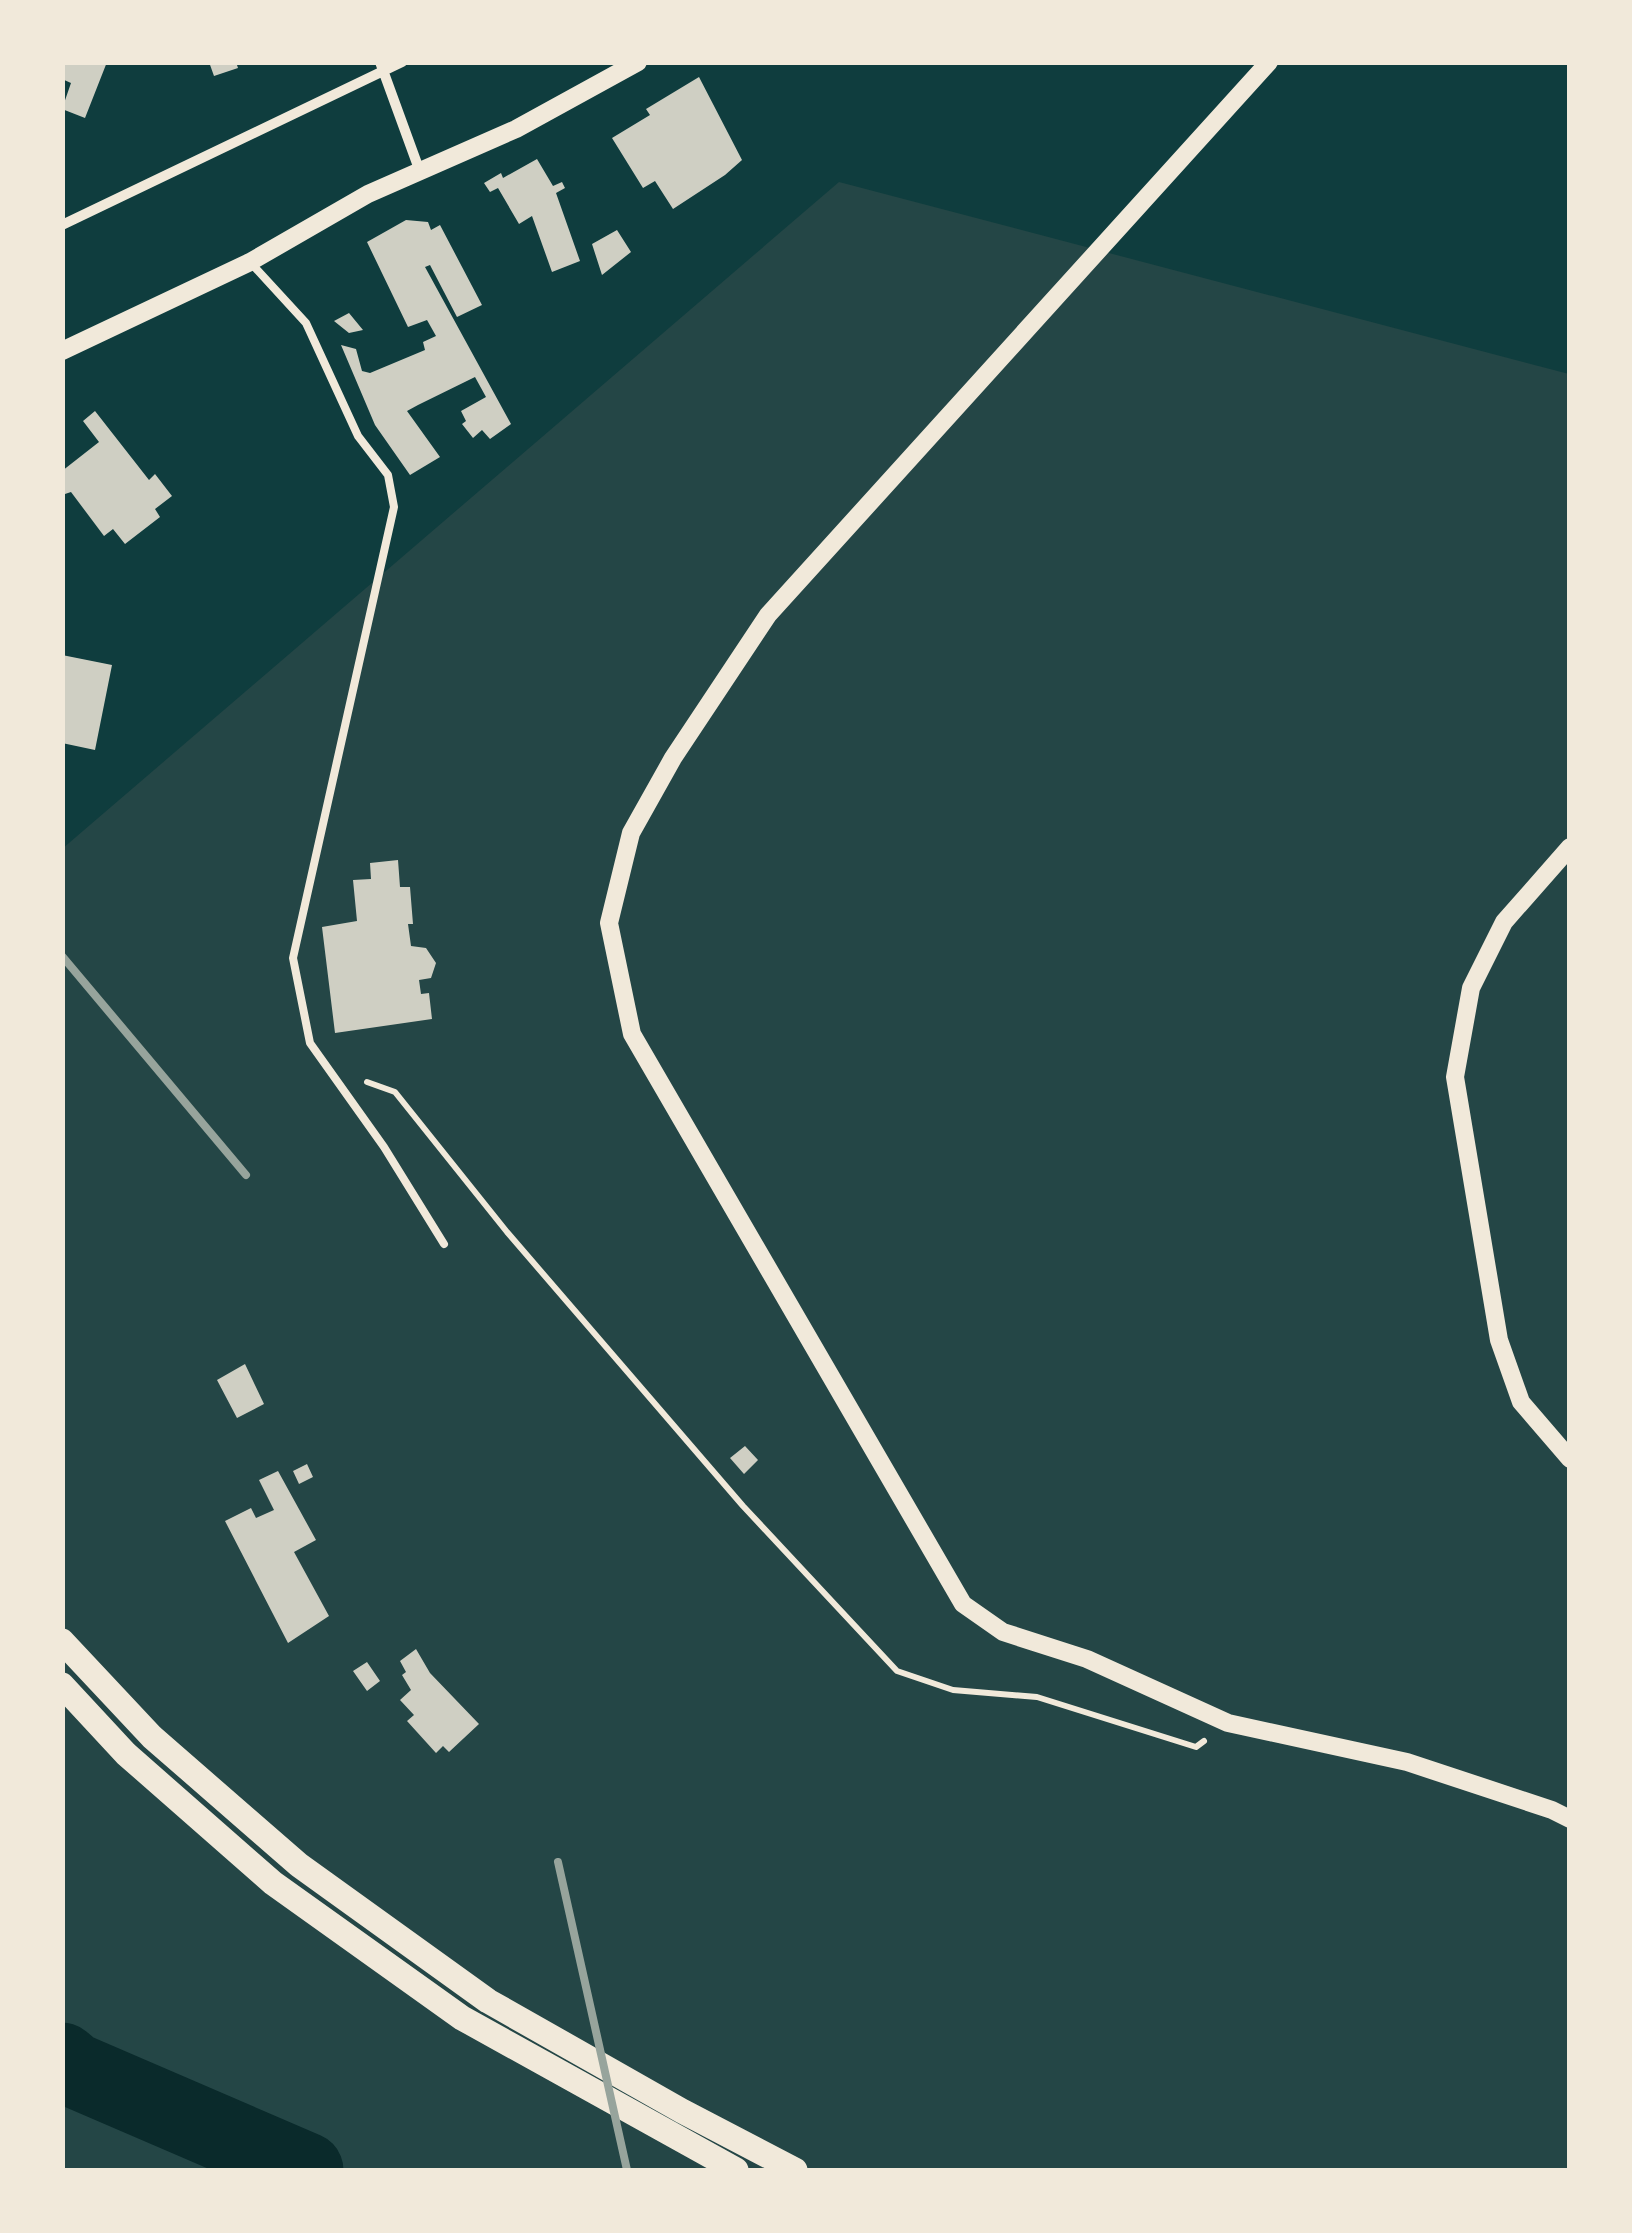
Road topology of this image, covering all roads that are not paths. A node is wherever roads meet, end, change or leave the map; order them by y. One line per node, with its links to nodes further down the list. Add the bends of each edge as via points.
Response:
1 (402, 62): 4 (street)
2 (638, 62): 5 (street, via 516,130)
3 (1269, 62): 14 (street, via 768,615 631,833 609,923 632,1034 963,1604 1003,1632 1087,1659 1228,1723 1408,1762)
4 (380, 68): 5 (street); 6 (street)
5 (418, 169): 7 (street)
6 (62, 225)
7 (250, 262): 8 (street); 10 (lane, via 306,323 358,436 388,475 394,507 293,958 310,1042)
8 (62, 352)
9 (1570, 848): 11 (street, via 1504,922 1472,988 1455,1078 1499,1340 1521,1402)
10 (444, 1244)
11 (1570, 1459)
12 (62, 1641): 16 (main road, via 152,1737 331,1888 488,2001)
13 (62, 1686): 15 (main road, via 126,1754 289,1894 462,2018)
14 (1570, 1819)
15 (736, 2170)
16 (795, 2170)

